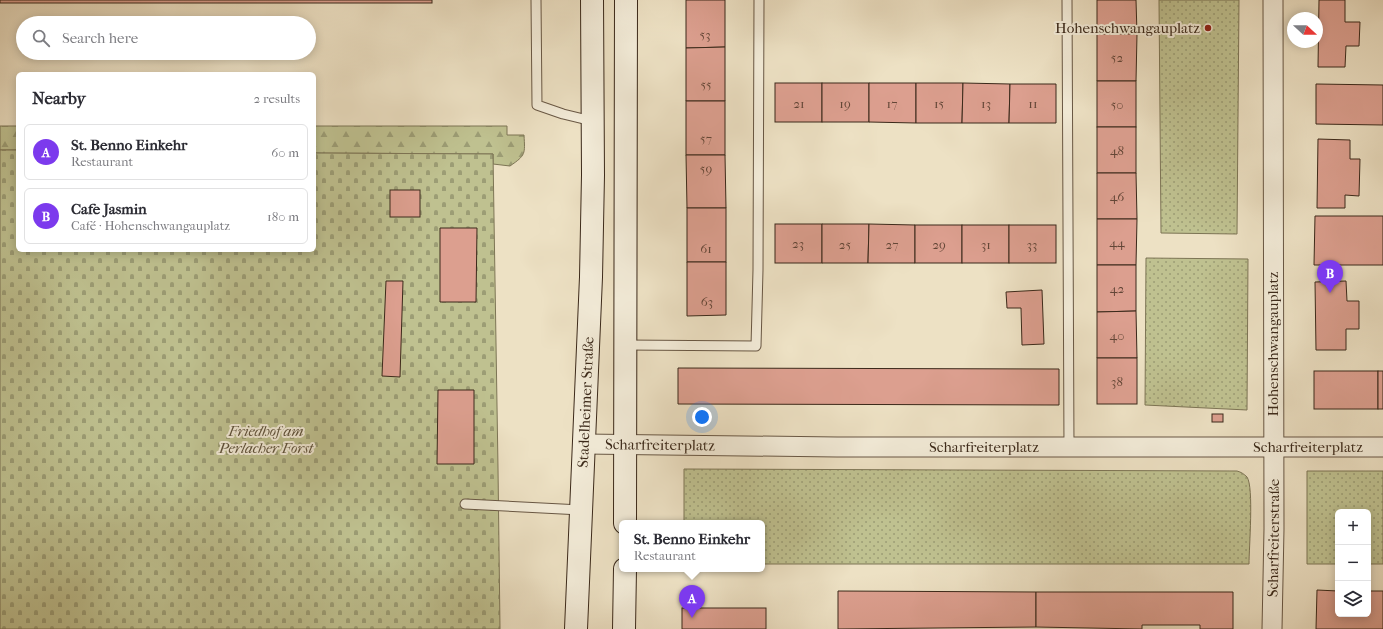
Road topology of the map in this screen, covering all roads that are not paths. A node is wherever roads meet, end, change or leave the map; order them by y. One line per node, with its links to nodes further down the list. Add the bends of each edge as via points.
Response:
1 (536, 0): 7 (lane, via 537,105)
2 (592, 0): 7 (main road, Stadelheimer Straße)
3 (626, 0): 8 (main road)
4 (759, 0): 10 (lane, via 756,346)
5 (1067, 0): 13 (lane)
6 (1273, 0): 14 (street, Hohenschwangauplatz)
7 (592, 121): 9 (main road, Stadelheimer Straße)
8 (625, 173): 9 (main road); 10 (main road)
9 (593, 175): 11 (main road, Stadelheimer Straße)
10 (625, 345): 12 (main road)
11 (584, 444): 12 (street, Scharfreiterplatz); 17 (main road, Stadelheimer Straße)
12 (626, 444): 13 (street, Scharfreiterplatz, via 837,447); 18 (main road)
13 (1069, 446): 14 (street, Scharfreiterplatz)
14 (1273, 447): 15 (street, Scharfreiterplatz); 22 (street, Scharfreiterstraße)
15 (1383, 447)
16 (465, 504): 17 (lane)
17 (581, 510): 20 (main road, Stadelheimer Straße)
18 (625, 520)
19 (625, 572): 21 (main road)
20 (576, 629)
21 (624, 629)
22 (1272, 629)

